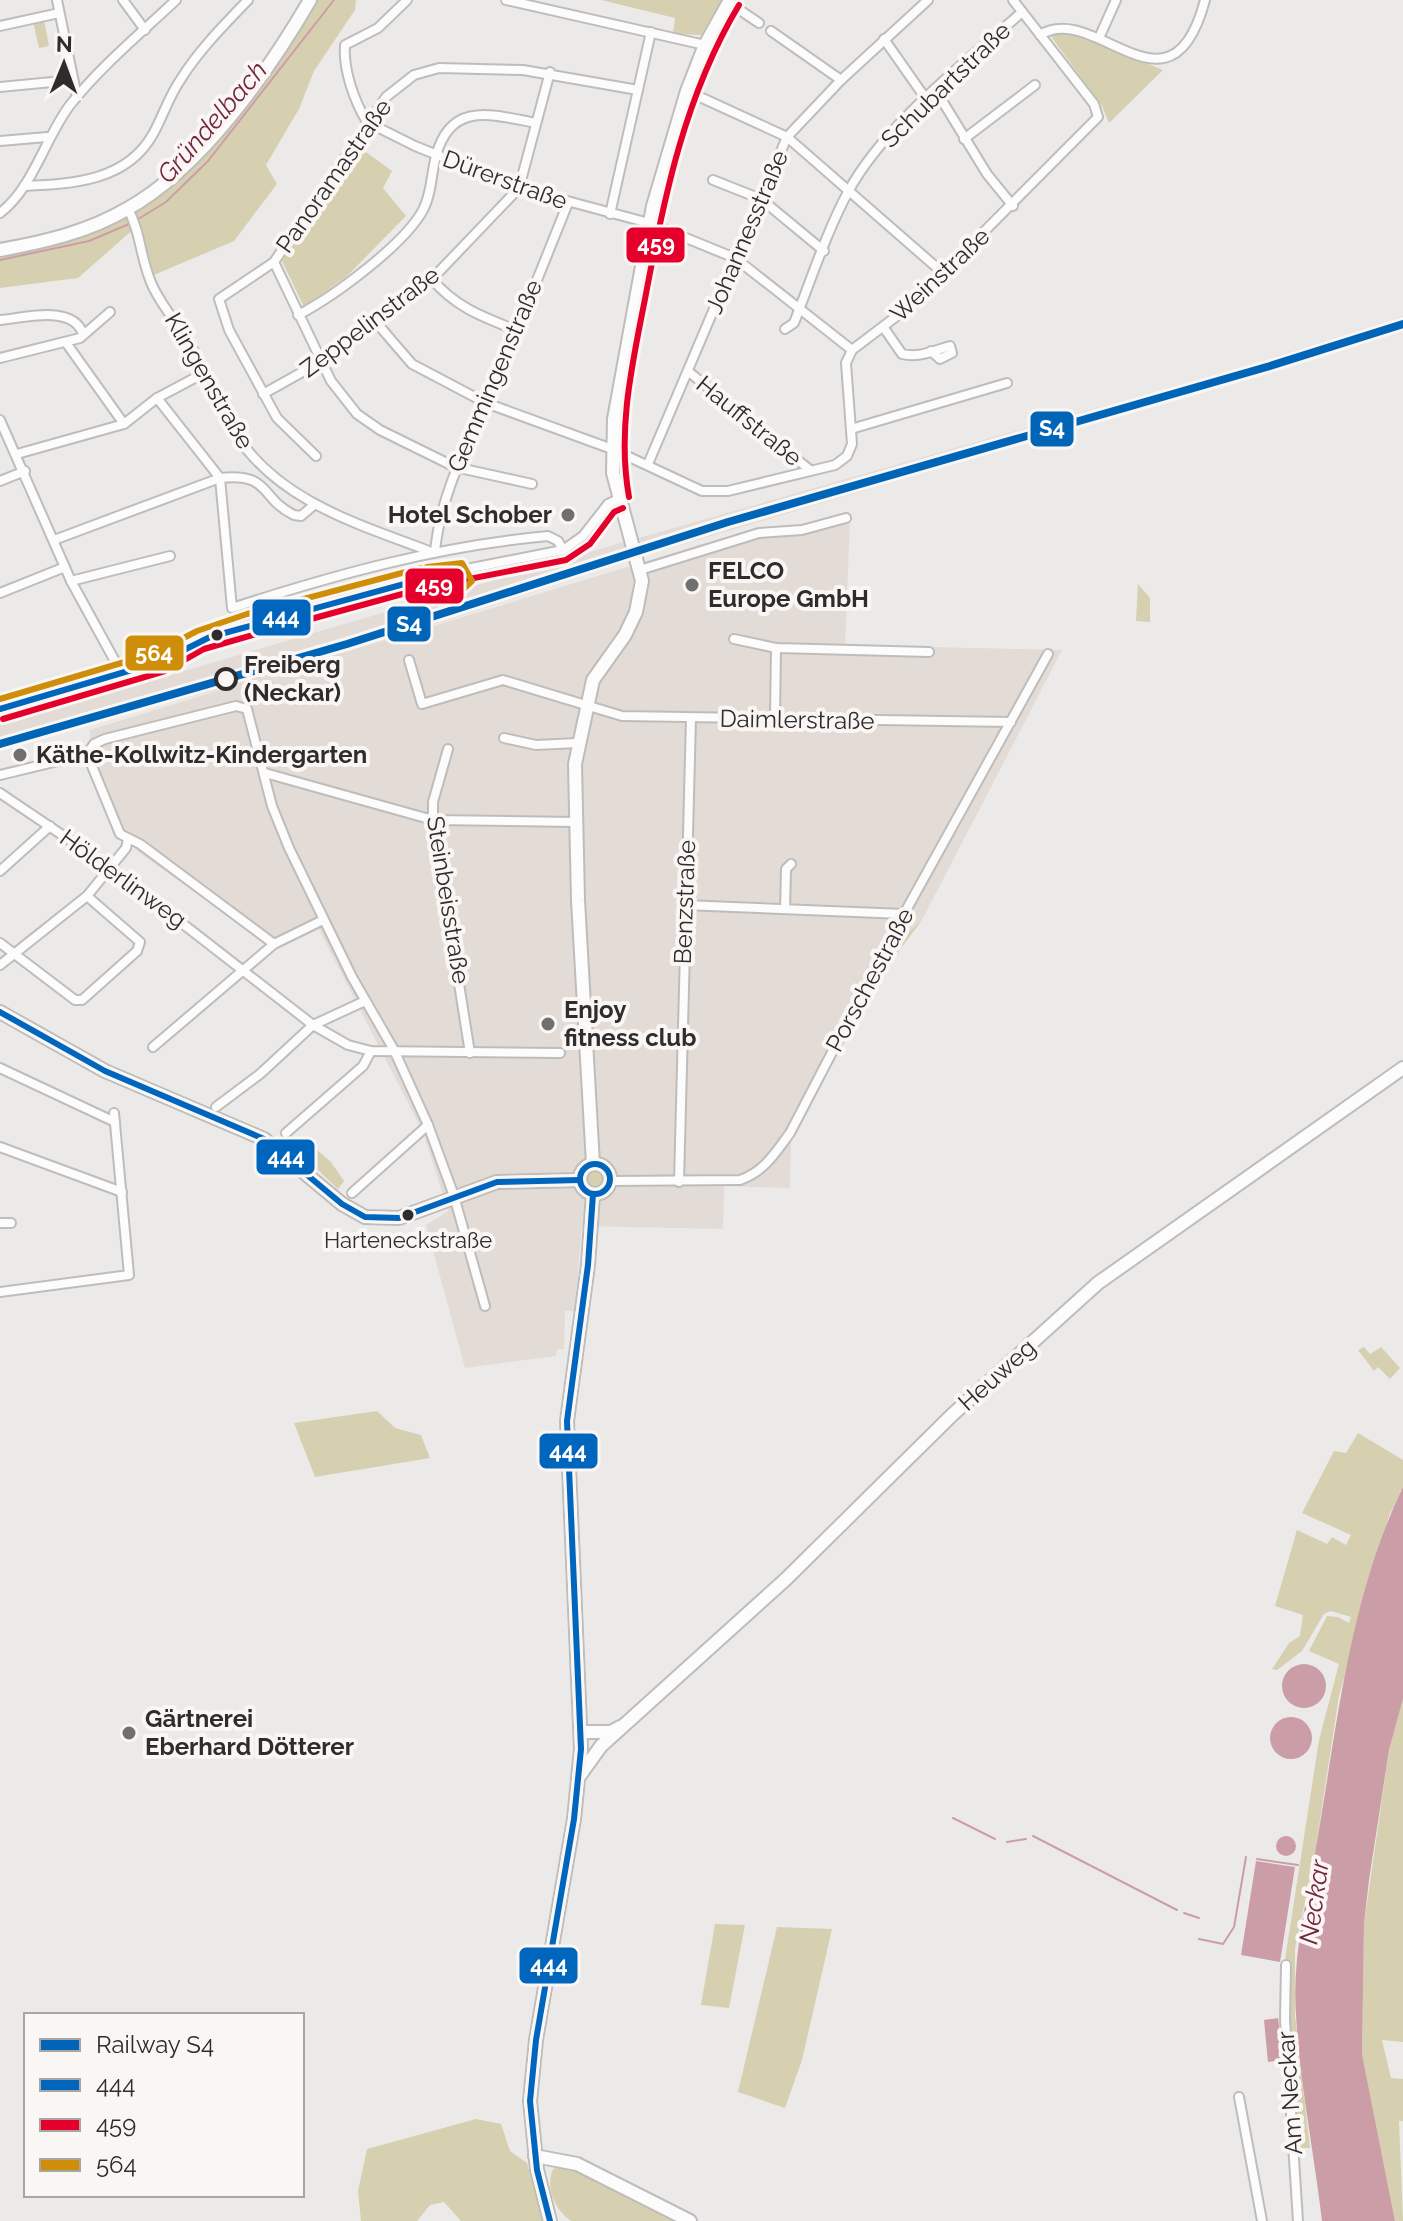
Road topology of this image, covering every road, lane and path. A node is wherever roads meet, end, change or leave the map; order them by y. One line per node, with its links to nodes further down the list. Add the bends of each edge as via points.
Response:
1 (57, 0): 14 (street)
2 (123, 0): 17 (street)
3 (176, 0): 17 (street)
4 (248, 0): 42 (street, via 180,80 154,133 132,160 103,176)
5 (310, 0): 48 (main road, via 214,133)
6 (407, 0): 34 (street, via 378,28 345,45 358,107)
7 (506, 0): 19 (street)
8 (928, 0): 22 (street, Johannesstraße)
9 (1013, 0): 13 (street)
10 (1116, 0): 21 (street)
11 (1205, 0): 21 (street, via 1196,33 1166,57 1140,54)
12 (729, 1): 15 (street); 23 (main road)
13 (1022, 12): 20 (street); 29 (street, Schubartstraße)
14 (59, 13): 16 (street); 25 (street)
15 (759, 23)
16 (0, 26)
17 (145, 30): 32 (street)
18 (771, 31): 26 (street)
19 (651, 32): 23 (street); 30 (street)
20 (1040, 35): 21 (street, via 1074,27); 47 (street, Weinstraße, via 1094,104 1098,117)
21 (1099, 38)
22 (884, 39): 26 (street, Johannesstraße); 33 (street)
23 (705, 45): 31 (main road)
24 (550, 72): 30 (street, Panoramastraße); 34 (street, Panoramastraße, via 480,67 425,71 400,85); 35 (street, Zeppelinstraße)
25 (73, 80): 28 (street); 32 (street)
26 (841, 80): 37 (street, Johannesstraße)
27 (1035, 85): 38 (street)
28 (0, 87)
29 (935, 89): 33 (street, Schubartstraße); 38 (street)
30 (638, 90): 50 (street)
31 (687, 91): 37 (street); 51 (main road)
32 (77, 97): 36 (street)
33 (926, 99): 44 (street, Schubartstraße, via 877,151)
34 (367, 122): 40 (street, Dürerstraße); 55 (street, Panoramastraße)
35 (536, 123): 40 (street, via 480,113 446,134); 43 (street, Zeppelinstraße)
36 (47, 137): 39 (street); 42 (street)
37 (787, 137): 44 (street); 45 (street, Johannesstraße)
38 (964, 139): 47 (street)
39 (0, 141)
40 (436, 155): 43 (street, Dürerstraße); 60 (street, via 422,211 349,284)
41 (713, 180): 45 (street)
42 (24, 186): 49 (street)
43 (519, 188): 46 (street, Dürerstraße); 57 (street, Zeppelinstraße)
44 (848, 192): 53 (street, Schubartstraße); 56 (street)
45 (761, 199): 53 (street); 54 (street, Johannesstraße)
46 (568, 203): 50 (street, Dürerstraße); 65 (street, Gemmingenstraße)
47 (1013, 206): 56 (street, Weinstraße)
48 (130, 212): 52 (main road); 72 (street, Klingenstraße, via 155,291)
49 (0, 213)
50 (610, 214): 51 (street, Dürerstraße)
51 (649, 223): 54 (street, Dürerstraße); 81 (main road)
52 (0, 250)
53 (824, 251): 58 (street, Schubartstraße)
54 (735, 258): 58 (street, Dürerstraße); 73 (street, Johannesstraße)
55 (274, 262): 60 (street); 75 (street, Panoramastraße, via 223,294 219,305)
56 (943, 273): 63 (street, Weinstraße)
57 (432, 279): 62 (street, Zeppelinstraße); 65 (street, via 448,298)
58 (800, 308): 64 (street, Schubartstraße); 68 (street, Dürerstraße)
59 (110, 312): 66 (street)
60 (298, 315): 71 (street)
61 (0, 320): 66 (street, via 55,314 76,323)
62 (375, 321): 71 (street, Zeppelinstraße); 77 (street, via 412,364)
63 (884, 328): 68 (street, Weinstraße); 69 (street, via 902,354 915,357)
64 (785, 329)
65 (516, 330): 77 (street, Gemmingenstraße)
66 (83, 334): 67 (street)
67 (67, 344): 70 (street); 79 (street)
68 (852, 350): 80 (street, via 846,363)
69 (931, 351)
70 (0, 358)
71 (322, 361): 75 (street, Zeppelinstraße); 85 (street, via 357,414)
72 (206, 372): 76 (street); 92 (street, Klingenstraße, via 246,449)
73 (689, 372): 84 (street, Johannesstraße); 86 (street, Hauffstraße)
74 (1007, 383): 80 (street)
75 (263, 394): 83 (street, via 277,418)
76 (157, 398): 79 (street); 88 (street)
77 (486, 403): 81 (street); 85 (street, Gemmingenstraße)
78 (1, 424): 82 (street)
79 (124, 424): 82 (street)
80 (851, 429): 86 (street, via 847,456 835,465)
81 (612, 449): 84 (street); 91 (main road)
82 (17, 454): 87 (street)
83 (316, 456)
84 (648, 464): 86 (street, via 702,491 715,492)
85 (455, 467): 90 (street); 96 (street, Gemmingenstraße)
86 (810, 470)
87 (25, 471): 89 (street); 94 (street)
88 (220, 478): 92 (street, via 260,483 294,515 301,516); 94 (street); 96 (street, via 232,608 380,562)
89 (0, 481)
90 (532, 484)
91 (619, 499): 95 (street); 99 (main road)
92 (314, 505): 96 (street, Klingenstraße)
93 (846, 518): 99 (street, via 747,536)
94 (54, 540): 98 (street)
95 (563, 550): 96 (street, Klingenstraße, via 548,536); 107 (street, via 452,571 264,621 200,640 162,661)
96 (433, 552)
97 (170, 556): 100 (street)
98 (65, 567): 100 (street); 101 (street)
99 (640, 570): 108 (main road, via 636,612 593,680)
100 (71, 581): 107 (street)
101 (0, 593)
102 (734, 639): 103 (street)
103 (776, 648): 104 (street); 111 (street)
104 (929, 652)
105 (1048, 654): 112 (street, Porschestraße)
106 (409, 660): 108 (street, Daimlerstraße, via 422,704 503,680)
107 (122, 674): 109 (street)
108 (585, 706): 110 (street, Daimlerstraße, via 622,716); 114 (main road)
109 (0, 709)
110 (691, 718): 111 (street, Daimlerstraße); 129 (street, Benzstraße)
111 (775, 718): 112 (street, Daimlerstraße)
112 (1011, 722): 131 (street, Porschestraße)
113 (504, 738): 114 (street, via 536,745)
114 (577, 743): 121 (main road)
115 (448, 749): 120 (street, Steinbeisstraße)
116 (87, 754): 117 (street, via 105,739 236,706 247,709 251,718); 118 (street); 123 (street, via 120,834)
117 (265, 773): 120 (street); 132 (street, via 272,806)
118 (0, 775)
119 (0, 793): 122 (street, Hölderlinweg)
120 (433, 820): 121 (street); 144 (street, Steinbeisstraße)
121 (575, 822): 152 (main road)
122 (50, 826): 124 (street); 126 (street, Hölderlinweg)
123 (128, 839): 126 (street); 134 (street)
124 (4, 861): 127 (street)
125 (791, 864): 130 (street, via 786,869)
126 (111, 868): 128 (street); 137 (street, Hölderlinweg)
127 (0, 871)
128 (87, 896): 135 (street); 135 (street, via 140,942 137,951 82,1000)
129 (684, 905): 130 (street); 155 (street, Benzstraße)
130 (785, 909): 131 (street)
131 (904, 914): 155 (street, Porschestraße, via 771,1160 740,1180)
132 (323, 920): 134 (street); 138 (street)
133 (0, 943): 135 (street)
134 (274, 944): 137 (street)
135 (15, 954): 136 (street)
136 (0, 965)
137 (243, 969): 140 (street, Hölderlinweg); 141 (street)
138 (365, 1001): 140 (street); 142 (street)
139 (0, 1012): 159 (main road, via 105,1071 264,1139 365,1217 399,1218)
140 (313, 1025): 143 (street, Hölderlinweg); 148 (street)
141 (153, 1047)
142 (394, 1050): 143 (street); 144 (street); 149 (street)
143 (371, 1051): 150 (street, via 363,1066)
144 (470, 1053): 145 (street)
145 (560, 1053)
146 (0, 1068): 156 (street, via 115,1117)
147 (1403, 1068): 164 (main road, Heuweg, via 1098,1283)
148 (216, 1107)
149 (428, 1125): 157 (street); 159 (street)
150 (286, 1133)
151 (0, 1147): 156 (street)
152 (593, 1164): 153 (main road, via 584,1168); 154 (main road, via 606,1169)
153 (580, 1180): 158 (main road); 159 (main road, via 497,1182)
154 (610, 1181): 155 (street, Porschestraße); 158 (main road, via 605,1191)
155 (679, 1182)
156 (122, 1192): 162 (street, via 129,1275)
157 (352, 1193)
158 (593, 1194): 165 (main road, via 568,1400)
159 (454, 1196): 163 (street)
160 (0, 1223): 161 (street)
161 (11, 1223)
162 (0, 1292)
163 (485, 1306)
164 (626, 1724): 165 (main road, via 611,1732); 166 (main road, Heuweg)
165 (581, 1732): 166 (main road, via 593,1741); 167 (main road)
166 (608, 1740): 167 (main road, Heuweg, via 591,1755)
167 (578, 1778): 170 (main road, via 531,2077)
168 (1286, 1965): 174 (street, Am Neckar)
169 (1239, 2097): 173 (street, Am Neckar)
170 (535, 2156): 171 (main road); 172 (main road, via 577,2164)
171 (550, 2221)
172 (690, 2221)
173 (1262, 2221)
174 (1298, 2221)

